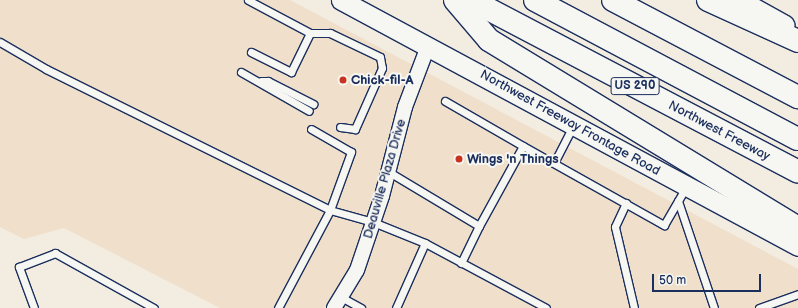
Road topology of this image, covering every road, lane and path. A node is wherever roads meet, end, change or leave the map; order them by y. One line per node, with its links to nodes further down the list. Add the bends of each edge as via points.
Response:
1 (248, 0): 9 (lane)
2 (341, 0): 13 (main road, Northwest Freeway Frontage Road)
3 (455, 0): 32 (highway, via 489,40)
4 (471, 0): 26 (highway, Northwest Freeway / US 290)
5 (535, 0): 22 (highway)
6 (613, 0): 16 (highway)
7 (708, 0): 11 (highway)
8 (740, 0): 10 (main road)
9 (310, 33): 14 (lane, via 291,72); 19 (lane, via 330,34 380,57 382,68 355,129)
10 (798, 33)
11 (798, 41)
12 (0, 42): 29 (lane, via 46,69)
13 (428, 46): 20 (main road, Northwest Freeway Frontage Road); 25 (street, Deauville Plaza Drive, via 405,107)
14 (251, 52)
15 (241, 72): 18 (lane, via 261,81 265,89)
16 (798, 98)
17 (445, 101): 23 (lane)
18 (311, 107)
19 (343, 125)
20 (574, 125): 24 (lane); 27 (main road, Northwest Freeway Frontage Road)
21 (311, 129): 29 (lane, via 351,152)
22 (798, 139)
23 (523, 146): 24 (lane); 31 (lane)
24 (554, 163): 28 (lane)
25 (389, 172): 30 (street, Deauville Plaza Drive); 31 (lane)
26 (798, 172)
27 (682, 194): 28 (lane, via 664,225); 34 (main road, Northwest Freeway Frontage Road); 45 (lane)
28 (626, 204): 44 (lane, via 615,227)
29 (330, 210): 30 (lane); 40 (lane)
30 (373, 222): 33 (lane); 37 (street, Deauville Plaza Drive, via 357,270)
31 (479, 226): 35 (lane)
32 (798, 228)
33 (425, 243): 35 (lane); 42 (lane)
34 (798, 246)
35 (461, 262): 43 (lane)
36 (798, 294): 46 (lane)
37 (337, 303): 41 (lane)
38 (34, 308): 39 (lane, via 19,267 55,254)
39 (154, 308)
40 (278, 308)
41 (361, 308)
42 (396, 308)
43 (546, 308)
44 (634, 308)
45 (714, 308)
46 (759, 308)

